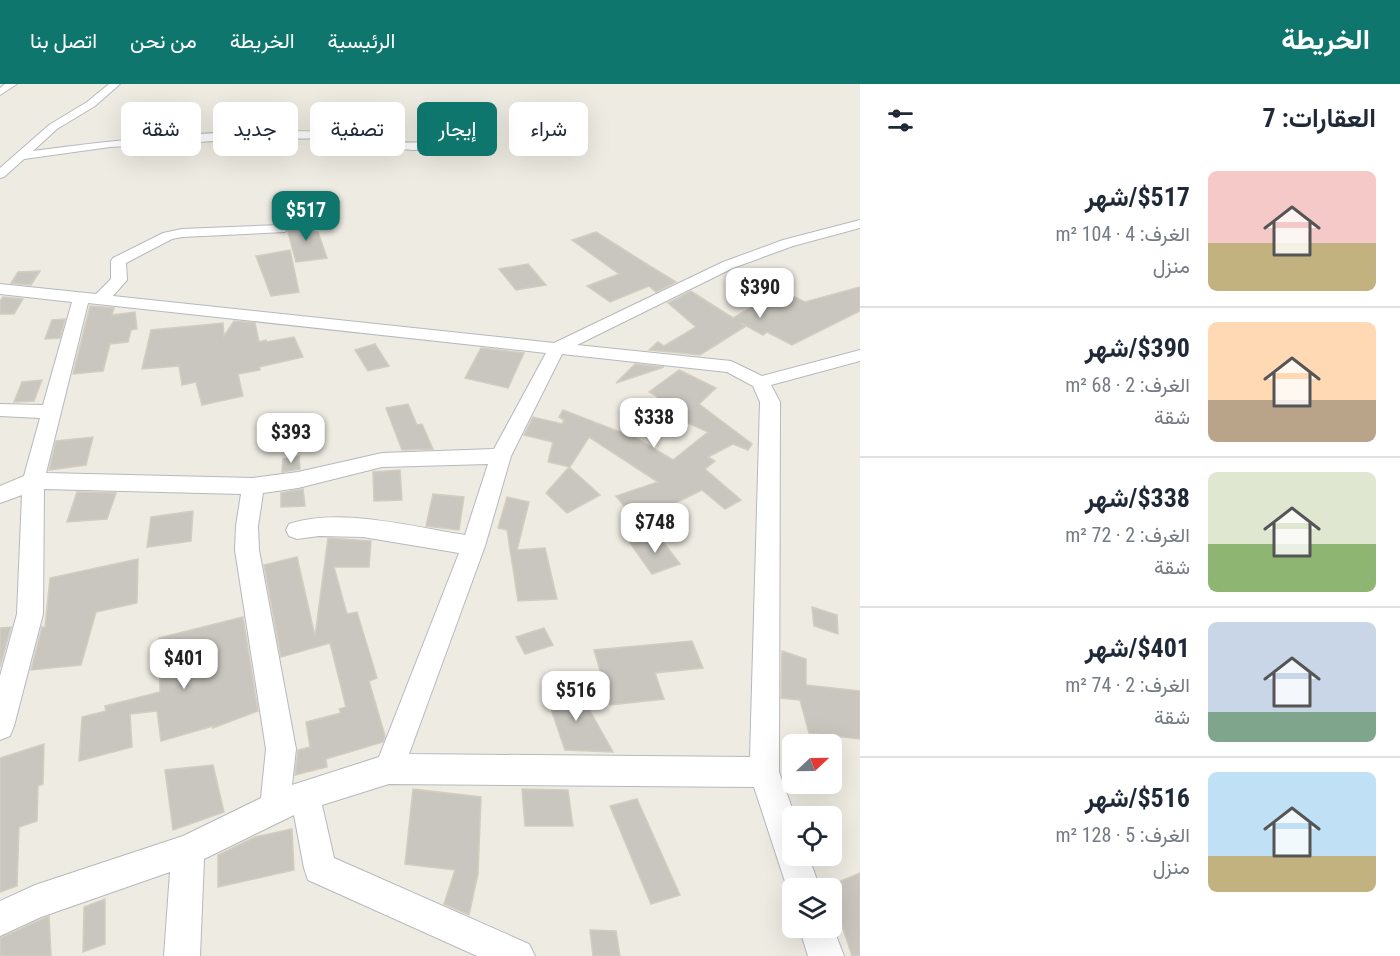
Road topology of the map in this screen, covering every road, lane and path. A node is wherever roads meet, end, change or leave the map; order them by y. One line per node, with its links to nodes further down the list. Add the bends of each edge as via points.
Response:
1 (12, 84): 3 (street)
2 (115, 84): 5 (street, via 53,127)
3 (0, 92)
4 (417, 147): 5 (street, via 331,135 232,137 110,144)
5 (22, 156): 6 (street)
6 (0, 174)
7 (860, 224): 11 (street, via 788,243 728,265)
8 (280, 229): 10 (street, via 168,236 118,261 119,280)
9 (0, 289): 10 (street)
10 (91, 299): 11 (street); 15 (street)
11 (556, 348): 13 (street, via 731,367); 16 (street)
12 (860, 355): 13 (street)
13 (760, 382): 24 (street, via 770,402)
14 (0, 410): 15 (street)
15 (51, 412): 17 (street)
16 (501, 456): 18 (street, via 382,460); 21 (street)
17 (33, 481): 18 (street); 19 (street); 22 (street, via 30,614)
18 (254, 486): 26 (street, via 247,550 281,749)
19 (0, 495)
20 (297, 530): 21 (street, via 354,526)
21 (473, 546): 23 (street)
22 (0, 726)
23 (389, 769): 24 (street); 25 (street)
24 (764, 772): 27 (street)
25 (305, 795): 26 (street); 32 (street, via 320,868)
26 (274, 807): 28 (street)
27 (782, 825)
28 (188, 850): 29 (street, via 35,902); 31 (street)
29 (0, 919)
30 (820, 938): 33 (street)
31 (182, 956)
32 (517, 956)
33 (826, 956)

